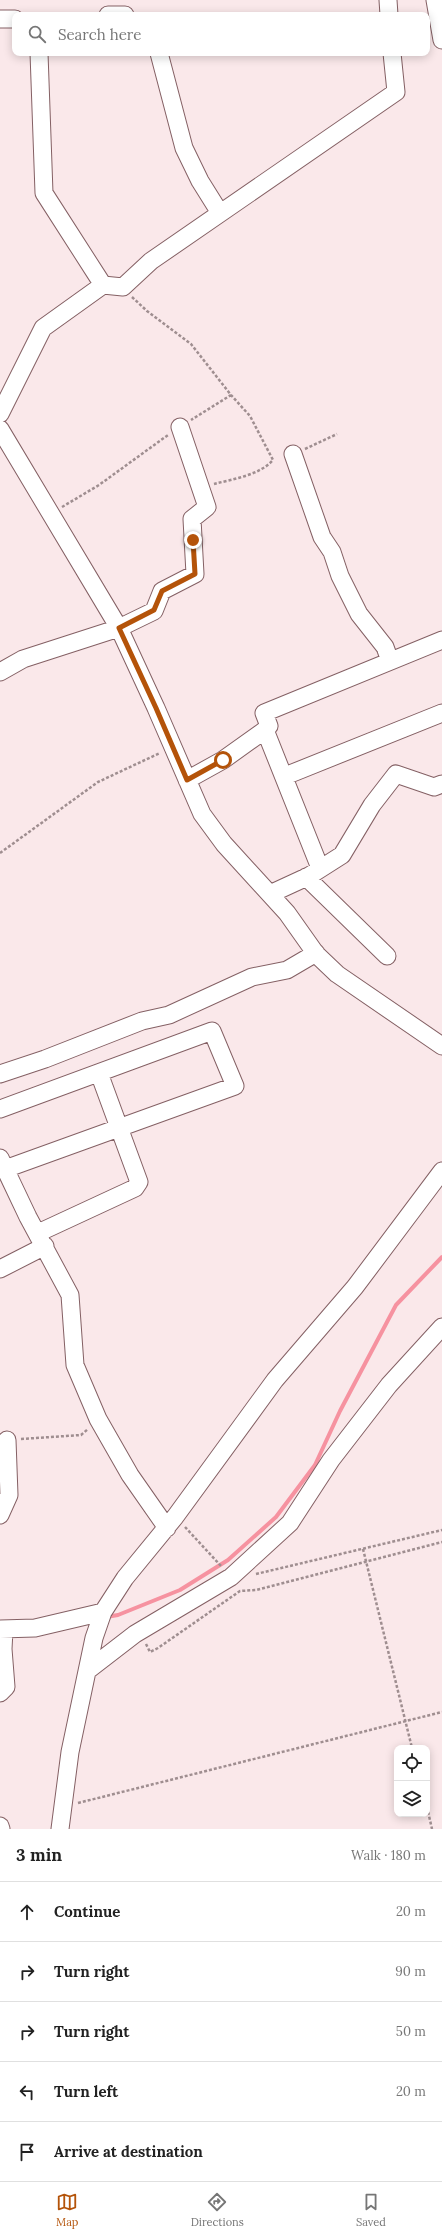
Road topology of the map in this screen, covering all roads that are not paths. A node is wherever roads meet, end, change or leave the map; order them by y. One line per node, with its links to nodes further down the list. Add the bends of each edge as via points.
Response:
1 (388, 0): 3 (street)
2 (435, 0): 6 (street)
3 (389, 12)
4 (0, 19): 5 (street)
5 (12, 19)
6 (442, 40)
7 (39, 56): 11 (street, via 44,193)
8 (160, 56): 10 (street, via 184,148)
9 (392, 56): 10 (street, via 396,92 330,140)
10 (220, 213): 11 (street, via 151,261 123,287)
11 (103, 285): 12 (street, via 43,328)
12 (0, 414)
13 (180, 427): 16 (street, via 207,507 192,519 195,574 162,591 154,610)
14 (1, 434): 16 (street)
15 (293, 454): 18 (street, via 322,537 332,552 340,576 359,614 385,646)
16 (119, 628): 19 (street, via 23,659); 23 (street)
17 (442, 640): 18 (street)
18 (390, 661): 21 (street, via 264,712 269,726)
19 (0, 672)
20 (442, 713): 22 (street)
21 (265, 730): 22 (street); 23 (street, via 223,760)
22 (285, 776): 25 (street)
23 (187, 780): 27 (street, via 202,814 224,844)
24 (442, 784): 25 (street, via 434,787 396,774 372,805 342,856)
25 (320, 868): 26 (street)
26 (306, 877): 27 (street); 29 (street)
27 (270, 894): 28 (street)
28 (316, 953): 30 (street, via 337,974); 32 (street, via 287,970 252,977 169,1015 142,1021)
29 (387, 956)
30 (442, 1046)
31 (99, 1073): 33 (street); 34 (street); 34 (street, via 212,1031 235,1086)
32 (0, 1074)
33 (0, 1109)
34 (119, 1128): 35 (street); 37 (street, via 139,1182 134,1188)
35 (3, 1164): 37 (street)
36 (442, 1171): 42 (street, via 355,1287 275,1380)
37 (42, 1240): 38 (street); 42 (street, via 70,1295 75,1366 98,1419 130,1474)
38 (0, 1269)
39 (442, 1327): 45 (street, via 389,1385 331,1460 290,1523 234,1575 141,1631)
40 (7, 1440): 41 (street, via 9,1495)
41 (0, 1515)
42 (171, 1522): 43 (street, via 125,1578)
43 (103, 1612): 44 (street, via 35,1628); 45 (street)
44 (2, 1630): 46 (street, via 6,1687)
45 (87, 1671): 47 (street, via 70,1752)
46 (0, 1693)
47 (60, 1829)

